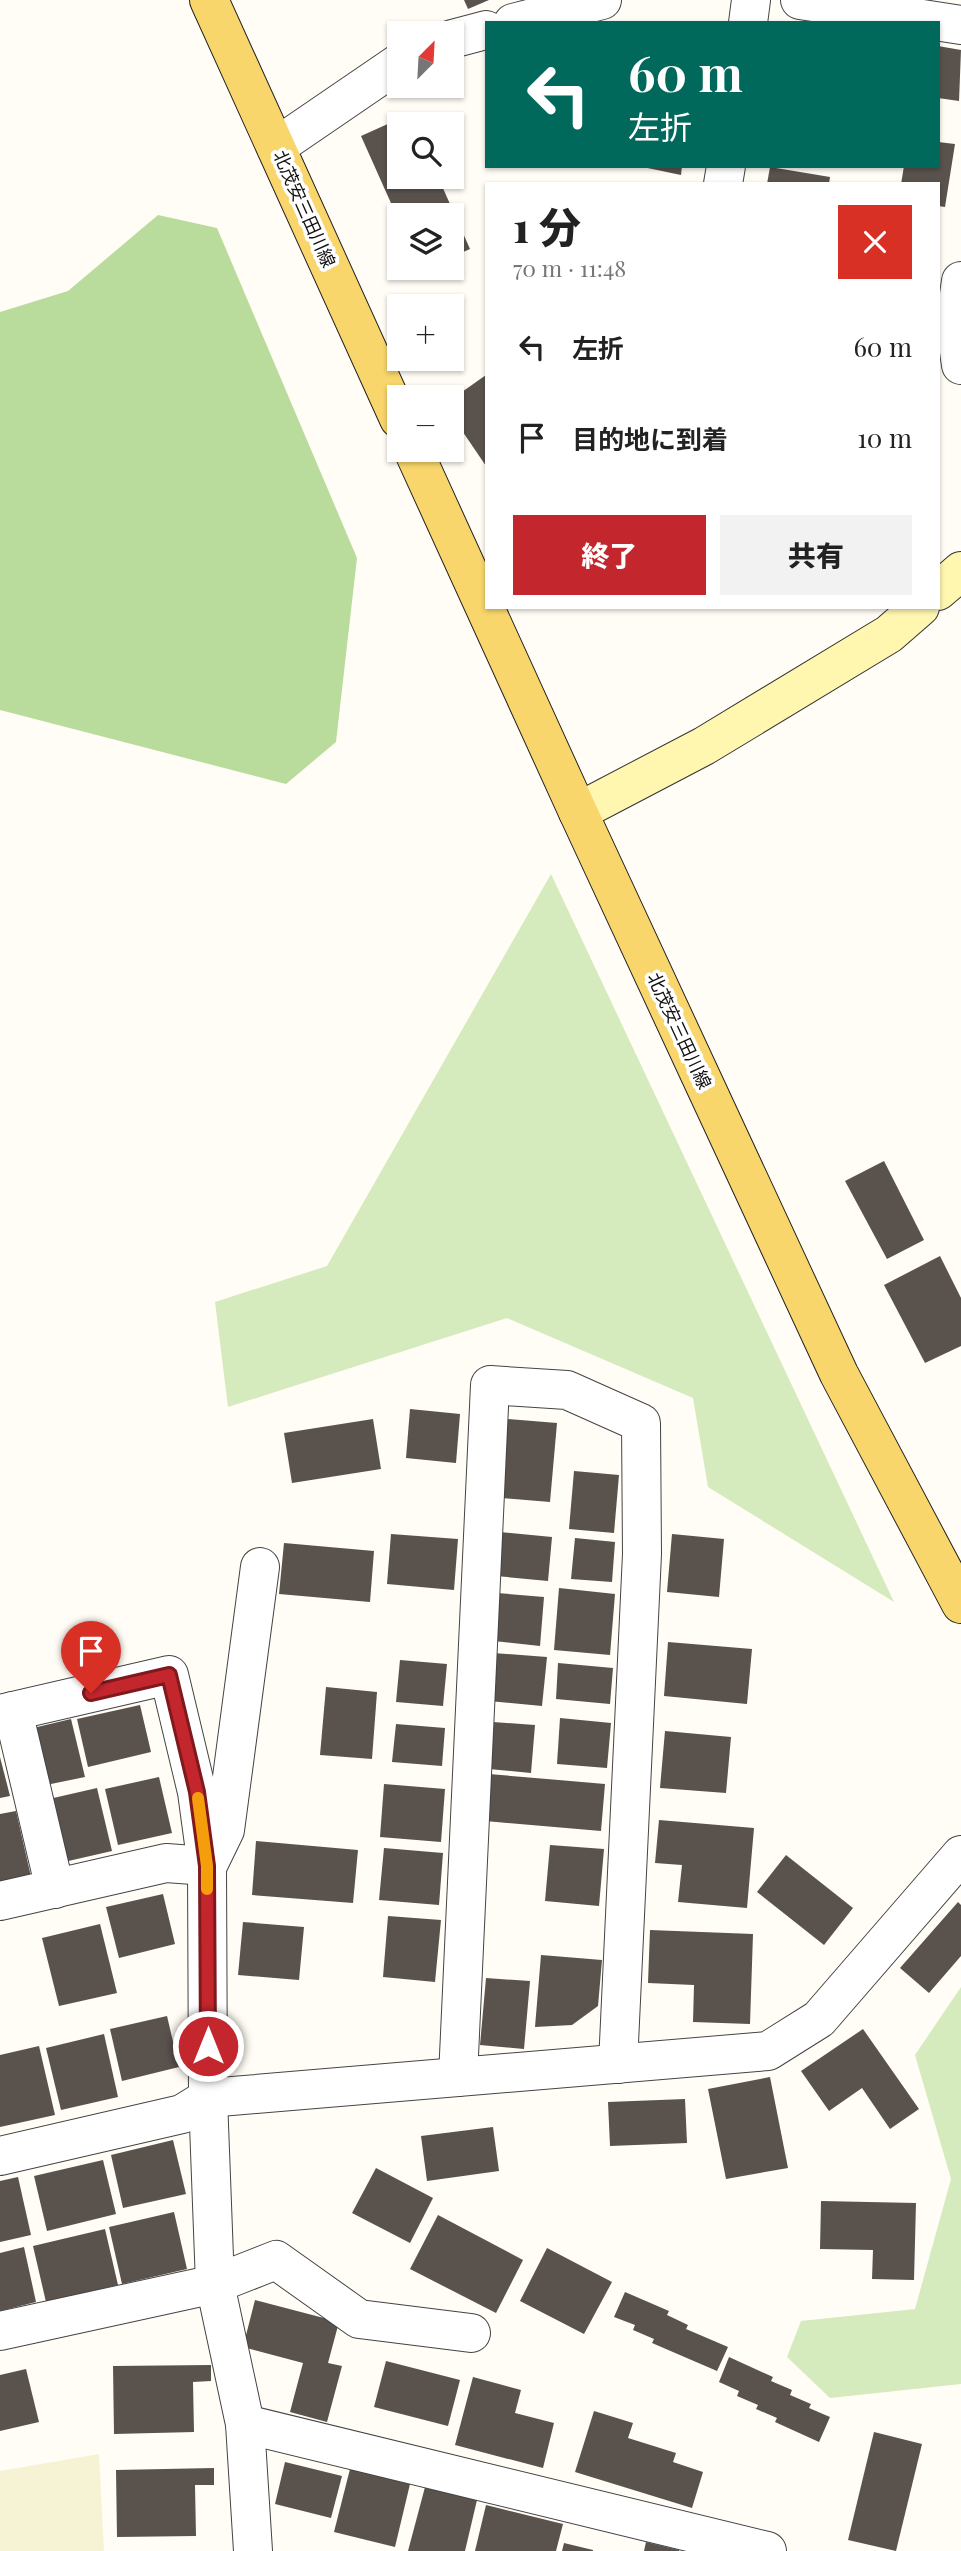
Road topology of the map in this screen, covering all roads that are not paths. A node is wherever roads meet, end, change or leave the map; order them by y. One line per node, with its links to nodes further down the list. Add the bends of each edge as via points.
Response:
1 (209, 0): 13 (main road, 北茂安三田川線)
2 (602, 0): 5 (street)
3 (751, 0): 6 (street)
4 (800, 0): 7 (street)
5 (521, 21)
6 (748, 21)
7 (935, 21)
8 (940, 22): 9 (street)
9 (961, 25)
10 (485, 30): 11 (street)
11 (464, 36)
12 (387, 71): 13 (street)
13 (276, 147): 16 (main road, 北茂安三田川線)
14 (961, 281): 15 (street, via 955,323)
15 (961, 365)
16 (387, 392)
17 (418, 462): 20 (main road, 北茂安三田川線)
18 (961, 571): 19 (street)
19 (940, 590)
20 (485, 608)
21 (485, 609): 23 (main road, 北茂安三田川線)
22 (918, 609): 23 (street, via 889,634 704,746)
23 (578, 812): 25 (main road, 北茂安三田川線, via 839,1374)
24 (260, 1567): 28 (street, via 225,1830)
25 (961, 1604)
26 (6, 1712): 28 (street, via 169,1675 197,1792); 29 (street)
27 (961, 1855): 31 (street, via 819,2019 768,2051)
28 (207, 1866): 29 (street, via 166,1863); 33 (street)
29 (55, 1889): 30 (street)
30 (0, 1901)
31 (618, 2064): 32 (street); 32 (street, via 642,1554 641,1423 567,1390 490,1385)
32 (458, 2077): 33 (street)
33 (208, 2098): 34 (street, via 183,2114); 35 (street)
34 (0, 2156)
35 (215, 2284): 36 (street); 37 (street, via 276,2260 359,2319); 38 (street)
36 (0, 2331)
37 (471, 2333)
38 (245, 2424): 39 (street); 40 (street)
39 (253, 2551)
40 (767, 2551)

